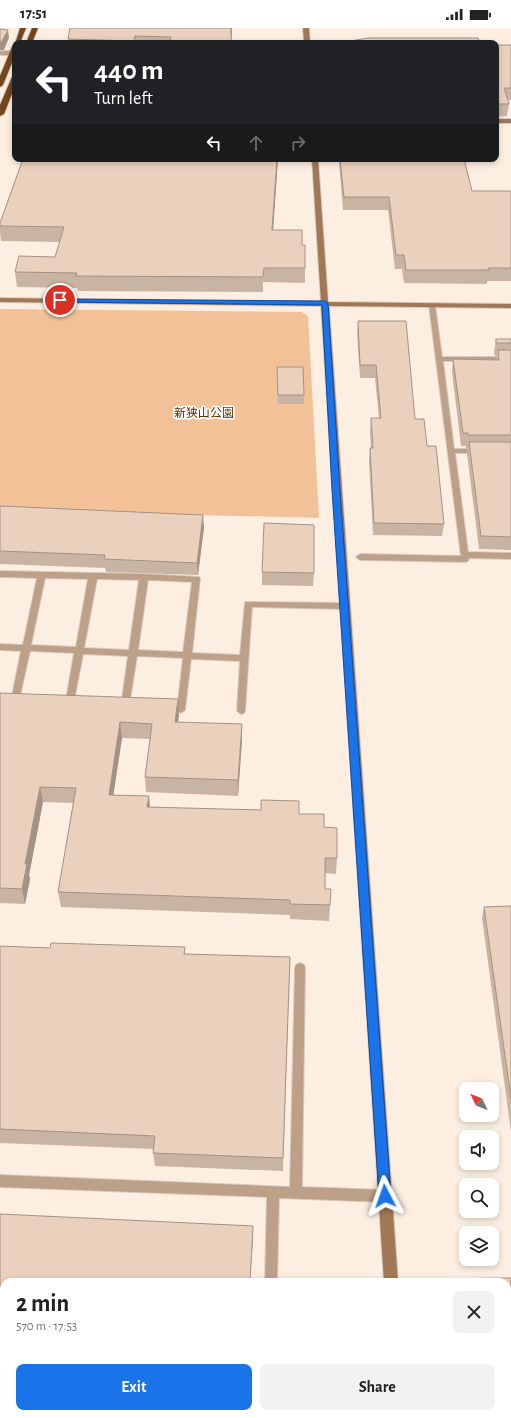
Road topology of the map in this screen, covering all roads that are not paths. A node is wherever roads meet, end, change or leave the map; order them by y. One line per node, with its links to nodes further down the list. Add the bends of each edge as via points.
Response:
1 (23, 28): 4 (highway)
2 (34, 28): 5 (highway)
3 (306, 28): 6 (street)
4 (18, 40)
5 (29, 40)
6 (307, 40)
7 (12, 50): 8 (street)
8 (0, 53)
9 (12, 55): 11 (highway)
10 (12, 84): 12 (highway)
11 (0, 85)
12 (0, 114)
13 (499, 121): 14 (street)
14 (511, 121)
15 (315, 162): 17 (street)
16 (0, 300): 17 (street)
17 (325, 303): 18 (street); 31 (street)
18 (432, 305): 19 (street); 20 (lane)
19 (511, 306)
20 (439, 358): 21 (lane); 22 (lane)
21 (511, 359)
22 (451, 451): 23 (lane); 24 (lane)
23 (488, 451)
24 (464, 555): 25 (lane); 26 (lane, via 465,559)
25 (511, 556)
26 (360, 557)
27 (0, 574): 28 (lane)
28 (42, 575): 29 (lane); 33 (lane)
29 (93, 576): 30 (lane); 34 (lane)
30 (144, 578): 35 (lane); 36 (lane, via 196,579)
31 (344, 606): 37 (lane, via 248,604); 47 (street)
32 (0, 648): 33 (lane)
33 (27, 649): 34 (lane); 38 (lane)
34 (80, 650): 35 (lane); 39 (lane)
35 (133, 652): 36 (lane); 40 (lane)
36 (188, 655): 37 (lane); 41 (lane)
37 (244, 658): 42 (lane)
38 (16, 696)
39 (69, 706)
40 (125, 706)
41 (181, 710)
42 (241, 711)
43 (300, 968): 46 (lane)
44 (0, 1181): 45 (lane)
45 (273, 1192): 46 (lane); 48 (lane)
46 (296, 1193): 47 (lane)
47 (385, 1196): 49 (street)
48 (271, 1278)
49 (391, 1278)

